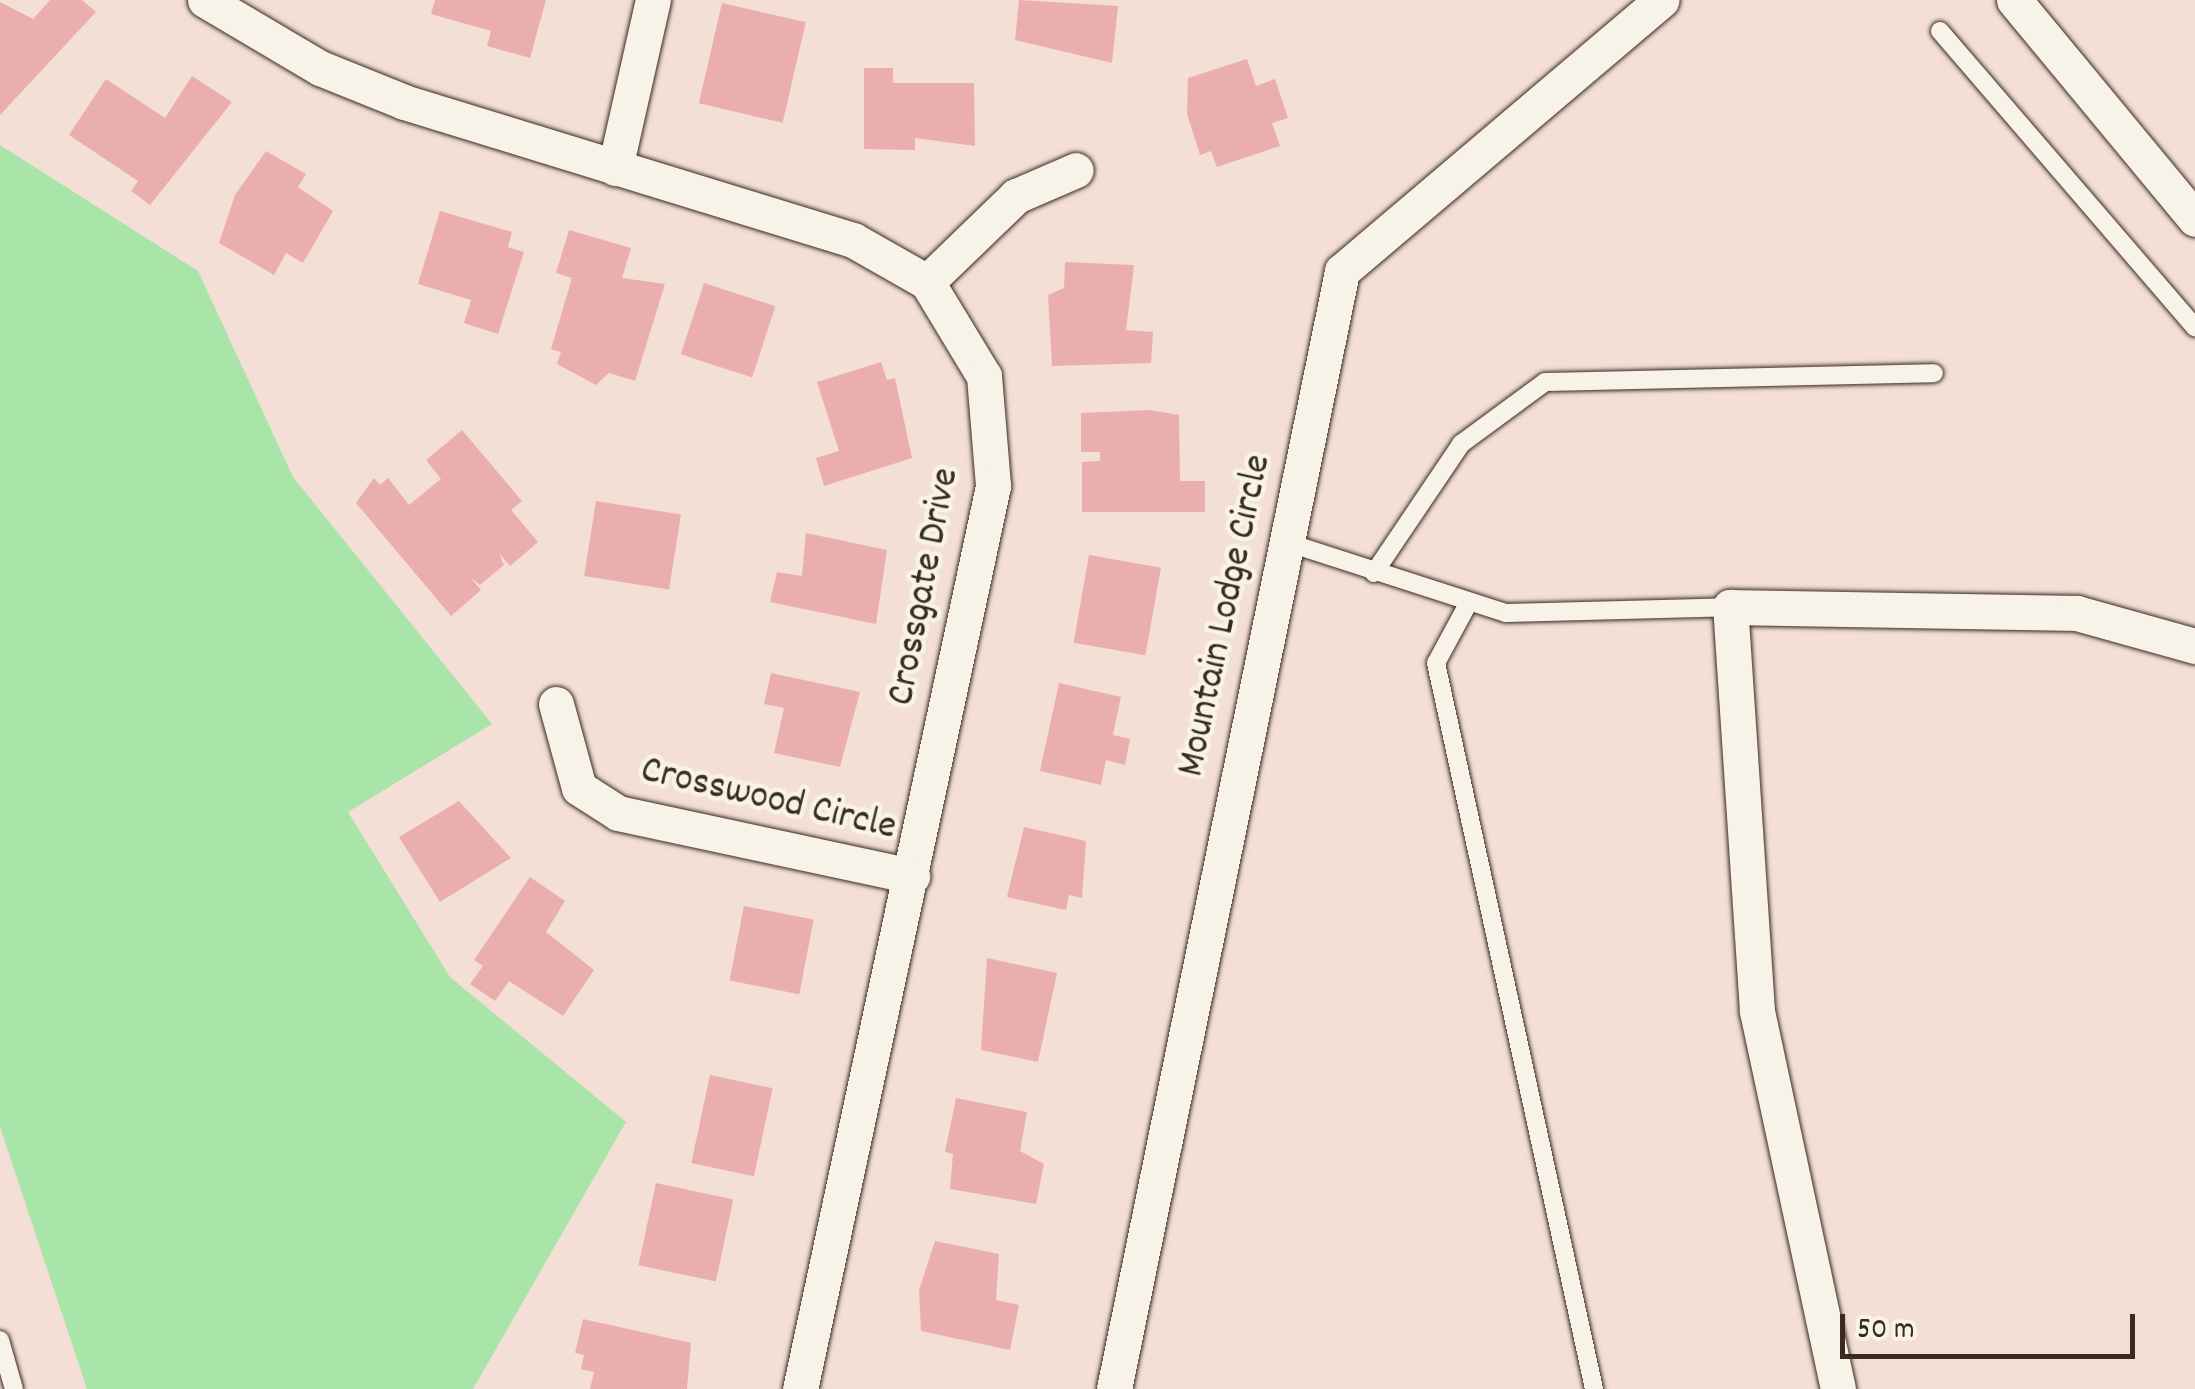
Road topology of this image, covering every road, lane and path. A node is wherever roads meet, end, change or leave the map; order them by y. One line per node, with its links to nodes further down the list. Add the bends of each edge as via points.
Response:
1 (205, 0): 6 (street, Crossgate Drive, via 320,68 404,102)
2 (653, 0): 6 (street)
3 (1662, 0): 12 (street, Mountain Lodge Circle, via 1342,271)
4 (2014, 0): 8 (street)
5 (1940, 31): 10 (lane)
6 (616, 168): 9 (street, Crossgate Drive, via 853,240)
7 (1076, 170): 9 (street, via 1016,196)
8 (2195, 219)
9 (927, 282): 18 (street, Crossgate Drive, via 984,376 995,448)
10 (2195, 328)
11 (1934, 374): 13 (lane, via 1545,382 1460,444)
12 (1286, 542): 13 (lane); 22 (street, Mountain Lodge Circle)
13 (1374, 573): 14 (lane)
14 (1470, 602): 15 (lane, via 1506,612); 23 (lane, via 1436,663)
15 (1730, 607): 16 (street, via 2077,613); 24 (street, via 1757,1010)
16 (2195, 646)
17 (556, 704): 18 (street, Crosswood Circle, via 579,788 618,813)
18 (912, 876): 21 (street, Crossgate Drive)
19 (0, 1340): 20 (lane)
20 (14, 1389)
21 (800, 1389)
22 (1114, 1389)
23 (1594, 1389)
24 (1838, 1389)

